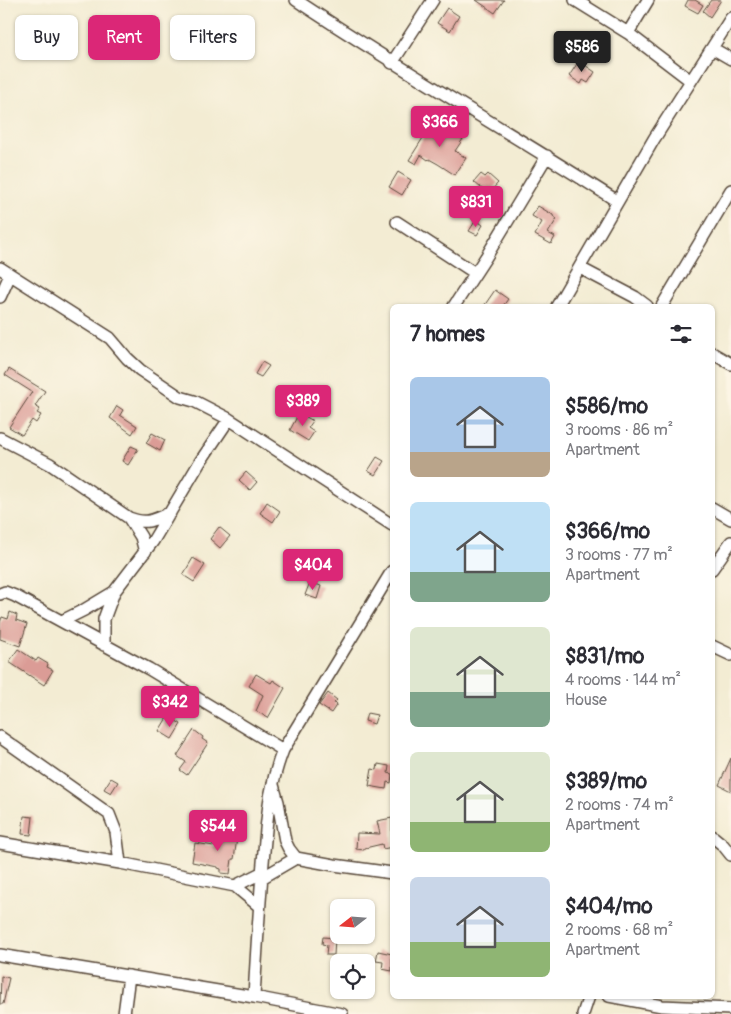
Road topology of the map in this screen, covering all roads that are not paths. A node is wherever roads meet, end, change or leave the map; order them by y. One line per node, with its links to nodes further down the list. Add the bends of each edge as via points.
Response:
1 (296, 0): 9 (street)
2 (433, 0): 9 (street)
3 (576, 0): 6 (street)
4 (648, 0): 6 (street)
5 (731, 18): 7 (street)
6 (628, 33): 10 (street)
7 (712, 48): 8 (street); 10 (street)
8 (731, 59)
9 (392, 63): 11 (street)
10 (691, 81): 13 (street)
11 (547, 156): 13 (street); 17 (street)
12 (731, 190): 23 (street)
13 (617, 201): 16 (street)
14 (397, 222): 17 (street)
15 (0, 268): 18 (street)
16 (580, 268): 21 (street); 22 (street)
17 (475, 273): 20 (street)
18 (10, 275): 19 (street); 26 (street, via 110,338 140,370 180,397)
19 (0, 297)
20 (455, 304)
21 (558, 304)
22 (644, 304)
23 (663, 304)
24 (715, 355): 25 (street)
25 (731, 364)
26 (230, 419): 29 (street); 32 (street)
27 (0, 438): 30 (street, via 50,464)
28 (715, 510): 31 (street)
29 (170, 513): 30 (street, via 149,522); 34 (street)
30 (129, 518): 34 (street, via 141,537)
31 (731, 520)
32 (390, 524)
33 (731, 542): 35 (street)
34 (145, 552): 37 (street)
35 (715, 565)
36 (387, 588): 44 (street)
37 (114, 592): 39 (street); 40 (street, via 104,620)
38 (0, 594): 39 (street, via 5,592 15,596)
39 (62, 621): 40 (street)
40 (104, 646): 44 (street, via 149,669)
41 (715, 647): 42 (street)
42 (731, 655)
43 (0, 736): 50 (street, via 109,814 116,832)
44 (283, 750): 45 (street)
45 (272, 782): 49 (street, via 285,842); 52 (street)
46 (715, 838): 48 (street)
47 (0, 843): 50 (street)
48 (731, 855)
49 (296, 858): 51 (street); 52 (street)
50 (120, 863): 53 (street)
51 (390, 873)
52 (261, 876): 53 (street); 54 (street)
53 (235, 886): 54 (street)
54 (259, 906): 57 (street)
55 (0, 955): 56 (street)
56 (129, 976): 57 (street); 61 (street)
57 (254, 997): 62 (street)
58 (588, 999): 63 (street)
59 (626, 999): 60 (street, via 662,1006)
60 (731, 1009)
61 (124, 1014)
62 (342, 1014)
63 (583, 1014)

